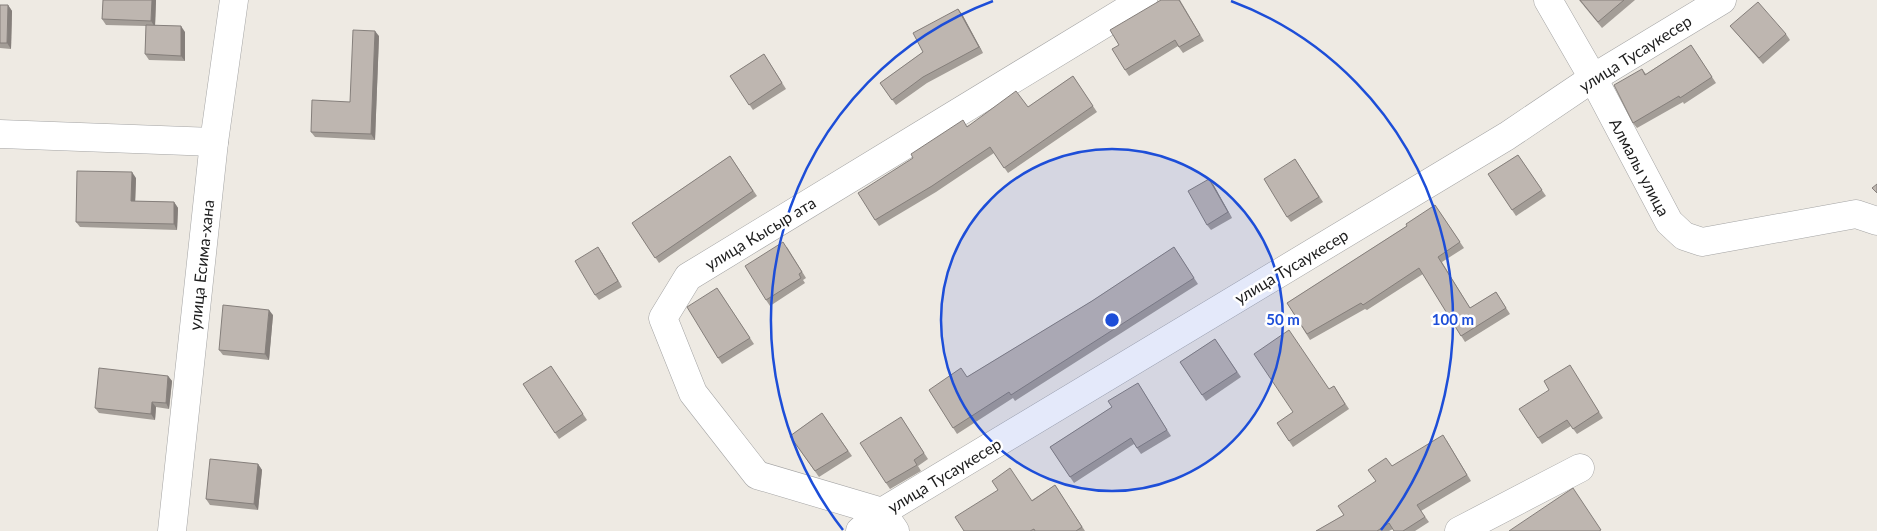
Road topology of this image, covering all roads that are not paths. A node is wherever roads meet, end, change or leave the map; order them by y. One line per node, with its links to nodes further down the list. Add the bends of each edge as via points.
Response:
1 (234, 0): 7 (street, улица Есима-хана)
2 (1143, 0): 10 (street, улица Кысыр ата, via 688,277 663,318 693,393 757,475)
3 (1548, 0): 5 (street, Алмалы улица)
4 (1722, 0): 5 (street, улица Тусаукесер)
5 (1593, 78): 8 (street, Алмалы улица, via 1670,222 1684,236 1702,242 1856,214); 10 (street, улица Тусаукесер, via 1507,136)
6 (0, 134): 7 (street)
7 (214, 142): 11 (street, улица Есима-хана)
8 (1877, 221)
9 (1580, 468): 13 (street)
10 (889, 522): 12 (street, улица Тусаукесер)
11 (172, 531)
12 (860, 531)
13 (1459, 531)

